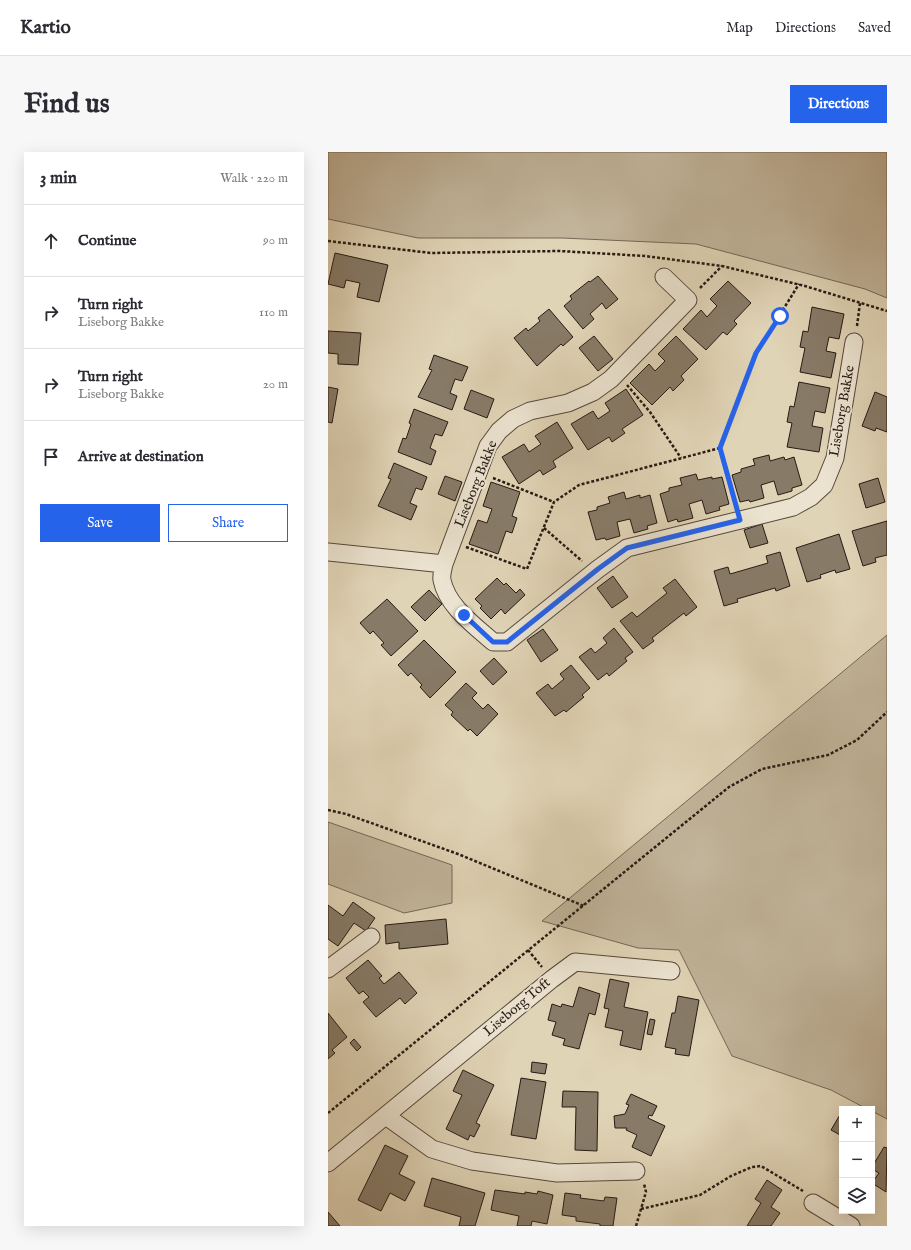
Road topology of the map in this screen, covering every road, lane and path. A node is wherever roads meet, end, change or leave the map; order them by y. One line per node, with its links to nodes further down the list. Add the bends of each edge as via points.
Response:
1 (328, 241): 2 (path, via 431,253 560,251 645,256)
2 (722, 266): 4 (path); 5 (path)
3 (664, 278): 5 (street)
4 (799, 284): 6 (path); 10 (path, via 756,353)
5 (688, 300): 9 (street, Liseborg Bakke)
6 (860, 302): 7 (path); 8 (path)
7 (887, 311)
8 (854, 342): 14 (street, Liseborg Bakke, via 835,458 824,485 811,497 793,507)
9 (617, 373): 11 (path, via 650,412); 12 (street, Liseborg Bakke, via 593,392 568,403 530,411 513,419 499,431 488,446)
10 (720, 448): 11 (path); 14 (path)
11 (681, 458): 13 (path, via 579,485)
12 (478, 472): 13 (path); 16 (street, Liseborg Bakke)
13 (554, 502): 15 (path)
14 (740, 520): 19 (street, Liseborg Bakke, via 627,548)
15 (543, 528): 16 (path, via 526,569); 19 (path)
16 (453, 542): 18 (street, Liseborg Bakke)
17 (328, 552): 18 (street)
18 (444, 564): 19 (street, Liseborg Bakke, via 442,579 448,597 493,642 507,642)
19 (594, 572)
20 (887, 712): 22 (path, via 856,740 828,755 762,769 729,787)
21 (328, 810): 22 (path, via 458,854)
22 (584, 906): 24 (path)
23 (371, 937): 25 (street)
24 (528, 950): 27 (path); 28 (path)
25 (328, 969)
26 (672, 971): 27 (street, Liseborg Toft, via 575,962)
27 (552, 978): 29 (street, Liseborg Toft)
28 (328, 1113)
29 (386, 1116): 30 (street, Liseborg Toft); 31 (street, via 432,1149 472,1161 557,1173)
30 (328, 1163)
31 (636, 1171): 33 (path, via 646,1192)
32 (813, 1203): 33 (path, via 809,1195 761,1166 731,1176 700,1194); 35 (street)
33 (641, 1209): 34 (path)
34 (636, 1226)
35 (851, 1226)

